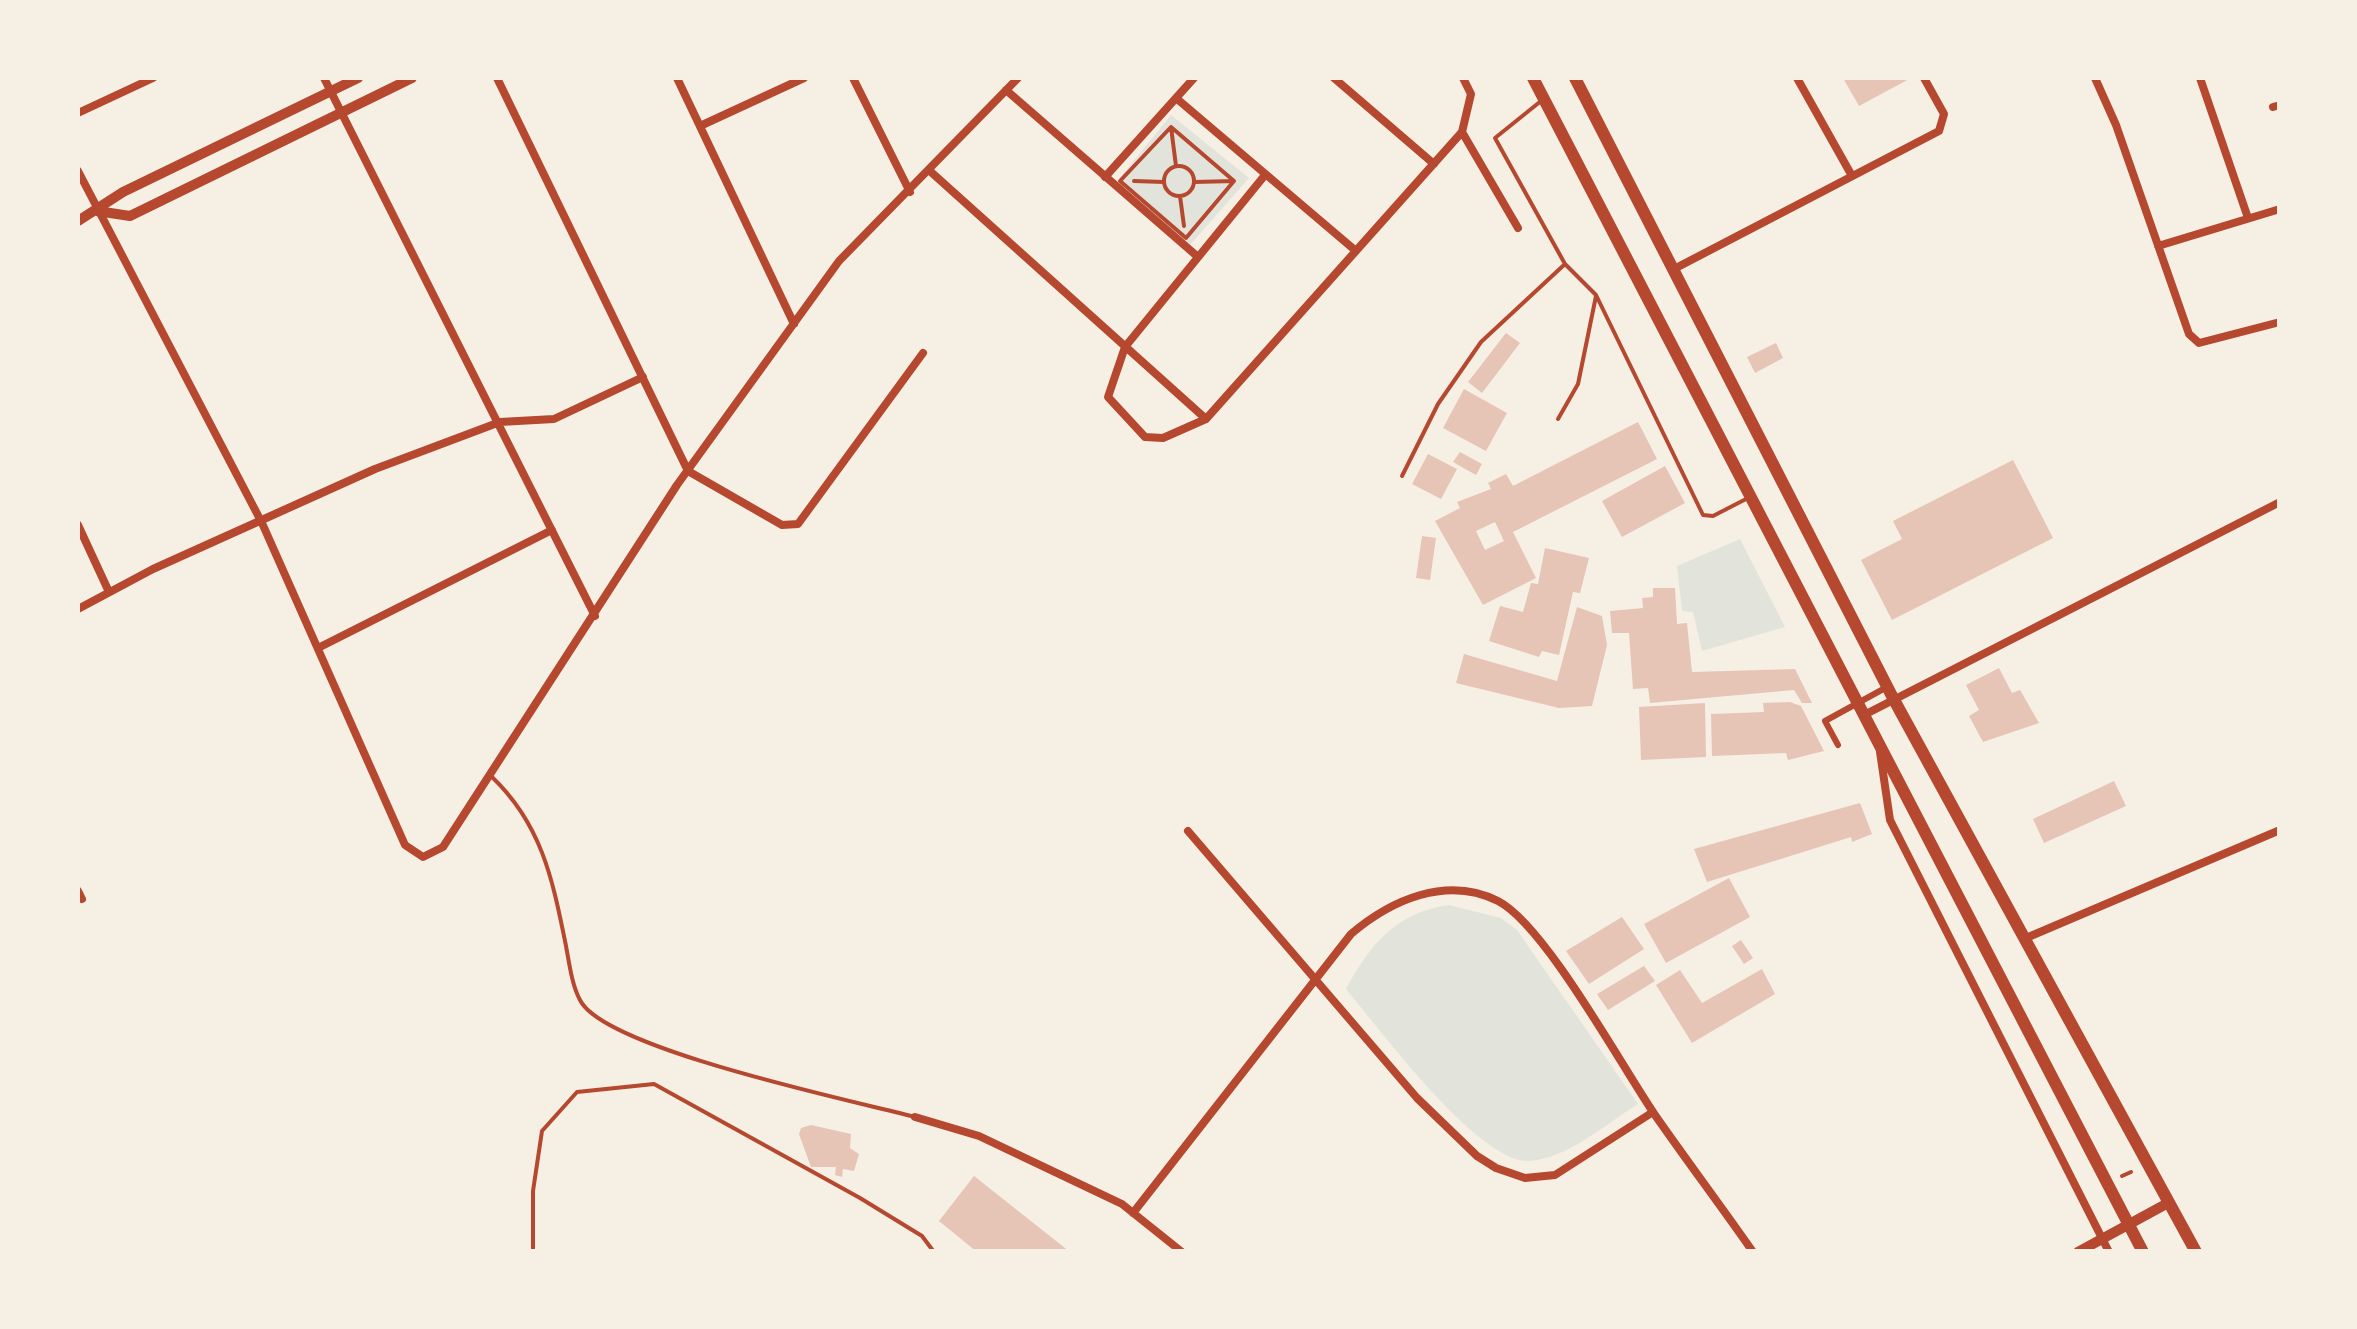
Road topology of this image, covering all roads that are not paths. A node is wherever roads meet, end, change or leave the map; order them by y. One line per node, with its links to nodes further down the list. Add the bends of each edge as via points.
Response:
1 (153, 78): 24 (street)
2 (324, 78): 20 (street)
3 (358, 78): 20 (street)
4 (412, 78): 23 (street)
5 (498, 78): 49 (street)
6 (677, 78): 25 (street)
7 (804, 78): 25 (street)
8 (852, 78): 33 (street)
9 (1018, 78): 19 (street)
10 (1194, 78): 21 (street)
11 (1334, 78): 27 (street)
12 (1463, 78): 26 (street, via 1471,94)
13 (1534, 78): 22 (highway)
14 (1575, 78): 43 (highway)
15 (1796, 78): 31 (street)
16 (1924, 78): 31 (street, via 1944,114 1939,131)
17 (2095, 78): 39 (street)
18 (2200, 78): 36 (street)
19 (1006, 90): 29 (street); 32 (street)
20 (331, 91): 23 (street); 35 (street, via 122,192)
21 (1176, 98): 30 (street); 32 (street)
22 (1544, 98): 42 (lane, via 1495,138); 55 (highway)
23 (342, 112): 35 (street, via 130,216); 52 (street)
24 (78, 114)
25 (700, 126): 46 (street)
26 (1462, 132): 27 (street); 38 (street)
27 (1434, 164): 40 (street)
28 (78, 171): 35 (street)
29 (931, 172): 33 (street); 47 (street)
30 (1265, 175): 40 (street); 41 (street)
31 (1852, 176): 43 (street)
32 (1106, 177): 41 (street)
33 (910, 192): 46 (street, via 840,261)
34 (2280, 209): 36 (street)
35 (98, 211): 37 (street); 57 (street)
36 (2248, 218): 39 (street)
37 (78, 221)
38 (1518, 228)
39 (2158, 246): 45 (street, via 2189,334 2199,343)
40 (1356, 250): 50 (street)
41 (1198, 258): 47 (street)
42 (1566, 264): 44 (lane); 54 (lane, via 1480,342 1438,404)
43 (1672, 270): 64 (highway)
44 (1596, 295): 51 (lane, via 1578,384); 55 (lane, via 1703,515)
45 (2280, 322)
46 (794, 324): 53 (street)
47 (1125, 347): 50 (street); 50 (street, via 1108,397 1146,437 1163,438)
48 (923, 353): 53 (street, via 798,524 782,525)
49 (643, 376): 52 (street, via 554,419); 53 (street)
50 (1206, 419)
51 (1558, 419)
52 (500, 422): 57 (street, via 375,469); 59 (street)
53 (688, 471): 62 (street)
54 (1402, 476)
55 (1752, 495): 65 (highway)
56 (2280, 502): 64 (street)
57 (262, 523): 60 (street); 63 (street)
58 (78, 524): 60 (street)
59 (552, 530): 62 (street); 63 (street)
60 (110, 592): 61 (street)
61 (78, 609)
62 (595, 616): 68 (street)
63 (318, 648): 68 (street, via 410,851 423,857 438,853)
64 (1891, 692): 65 (street); 71 (highway)
65 (1861, 709): 66 (highway); 67 (street, via 1825,721)
66 (1878, 742): 77 (highway); 78 (street, via 1890,820)
67 (1838, 746)
68 (492, 777): 74 (lane, via 544,849 576,992 592,1015 626,1036 687,1056)
69 (2280, 830): 71 (street)
70 (1188, 831): 72 (street)
71 (2026, 938): 75 (highway)
72 (1319, 981): 73 (street, via 1448,1130 1510,1174 1555,1174); 73 (street, via 1352,934 1387,906 1455,891 1499,902 1540,940); 76 (street)
73 (1653, 1112): 80 (street)
74 (915, 1117): 76 (street, via 978,1136)
75 (2168, 1203): 77 (street); 84 (highway)
76 (1133, 1213): 79 (street)
77 (2128, 1224): 78 (street); 83 (highway)
78 (2102, 1238): 81 (street); 82 (street)
79 (1182, 1252)
80 (1753, 1252)
81 (2078, 1252)
82 (2109, 1252)
83 (2142, 1252)
84 (2196, 1252)

